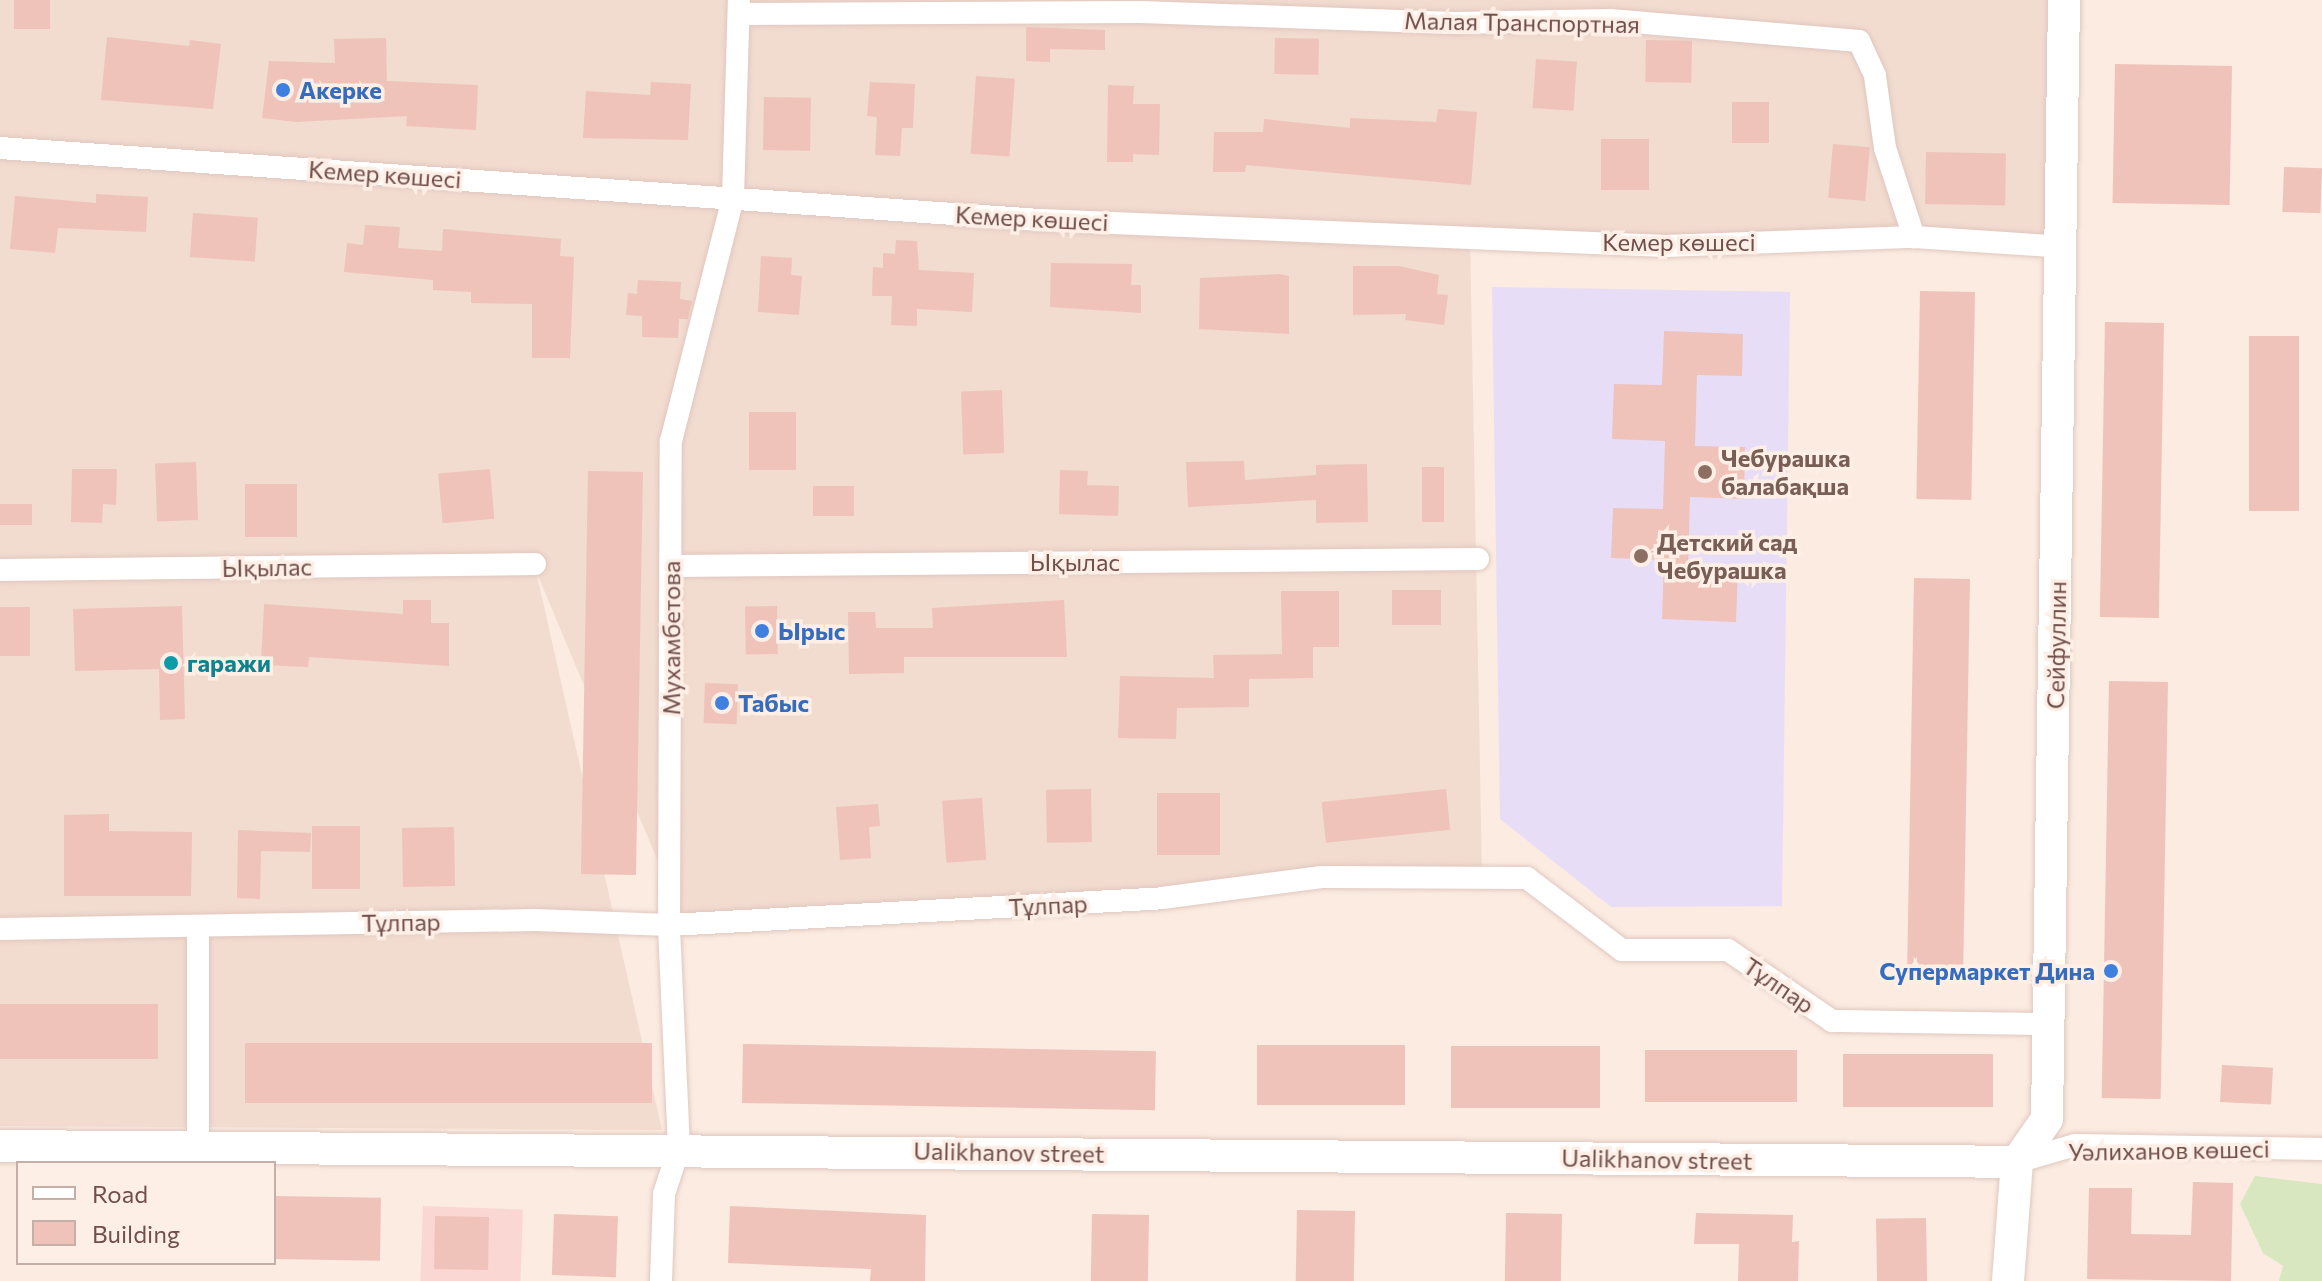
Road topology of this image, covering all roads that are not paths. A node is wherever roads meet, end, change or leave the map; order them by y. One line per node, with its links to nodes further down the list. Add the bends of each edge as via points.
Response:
1 (2064, 0): 6 (street, Сейфуллин)
2 (739, 7): 4 (street, Мухамбетова); 5 (street, Малая Транспортная, via 1455,23 1610,20 1859,41 1875,76 1885,148)
3 (0, 148): 4 (street, Кемер көшесі)
4 (733, 198): 5 (street, Кемер көшесі, via 1041,220 1665,246); 9 (street, Мухамбетова, via 671,441)
5 (1914, 237): 6 (street, Кемер көшесі)
6 (2064, 247): 14 (street, Сейфуллин)
7 (1478, 559): 9 (street, Ықылас)
8 (535, 564): 10 (street, Ықылас)
9 (671, 566): 11 (street, Мухамбетова)
10 (0, 570)
11 (669, 925): 12 (street, Тұлпар, via 535,920); 14 (street, Тұлпар, via 1162,898 1322,877 1527,878 1622,950 1728,950 1832,1021); 17 (street, Мухамбетова)
12 (198, 926): 13 (street, Тұлпар); 16 (street)
13 (0, 929)
14 (2049, 1024): 19 (street, Сейфуллин, via 2047,1119)
15 (0, 1146): 16 (street, Ualikhanov street)
16 (198, 1146): 17 (street, Ualikhanov street)
17 (679, 1148): 19 (street, Ualikhanov street); 20 (street, Мухамбетова, via 664,1194)
18 (2322, 1149): 19 (street, Уәлиханов көшесі, via 2075,1145)
19 (2017, 1162): 21 (street)
20 (661, 1281)
21 (2008, 1281)

